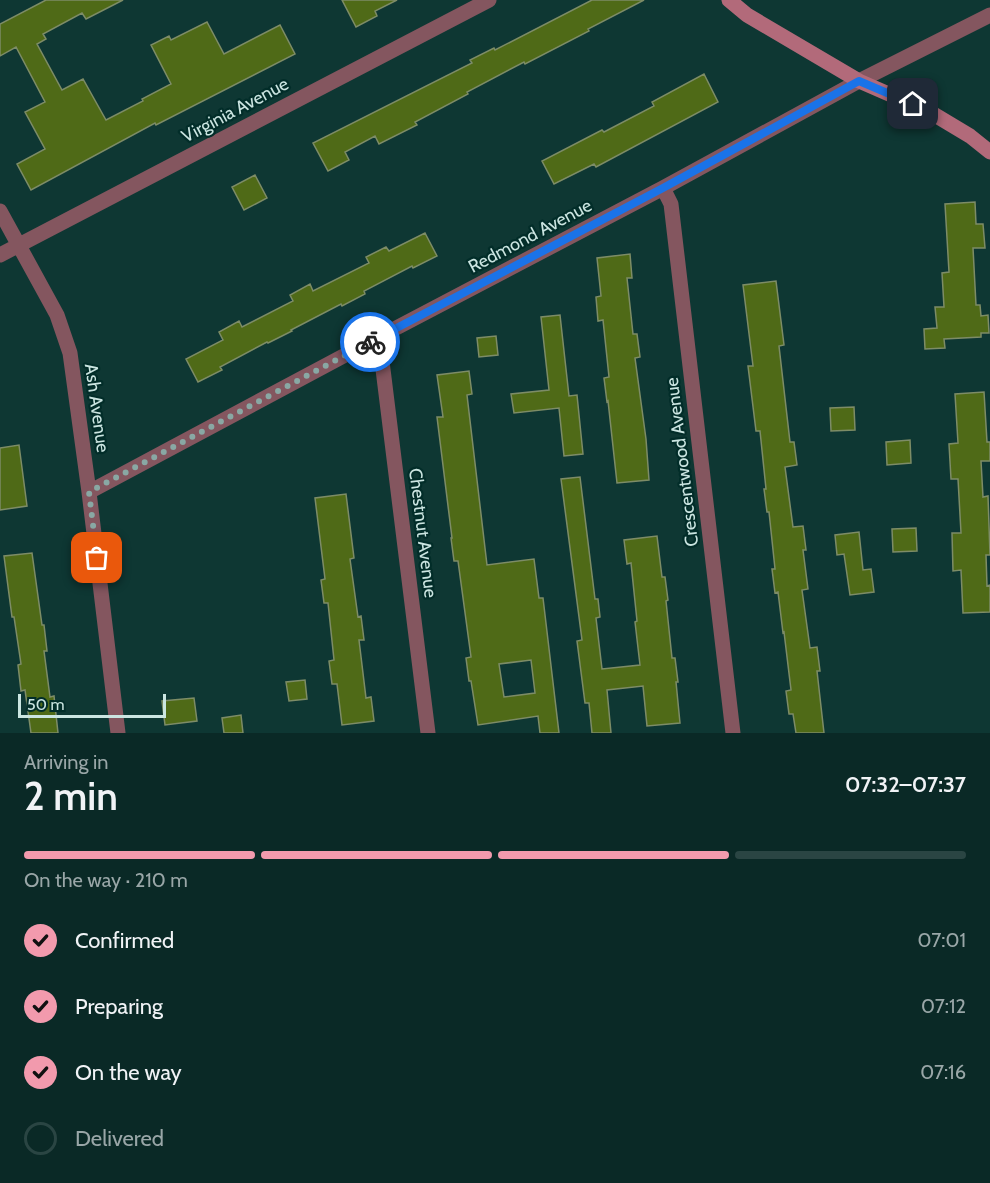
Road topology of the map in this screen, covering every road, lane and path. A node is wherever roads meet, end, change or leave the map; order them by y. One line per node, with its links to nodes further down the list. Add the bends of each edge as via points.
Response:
1 (489, 0): 8 (street, Virginia Avenue)
2 (729, 0): 4 (street, via 747,15)
3 (990, 15): 4 (street, Redmond Avenue)
4 (859, 81): 5 (street, via 930,112); 6 (street, Redmond Avenue)
5 (990, 152)
6 (663, 188): 10 (street, Redmond Avenue); 14 (street, Crescentwood Avenue, via 671,211)
7 (0, 211): 8 (street, Ash Avenue)
8 (18, 245): 9 (street, Virginia Avenue); 11 (street, Ash Avenue, via 57,315 70,353)
9 (0, 255)
10 (379, 337): 11 (street, Redmond Avenue); 13 (street, Chestnut Avenue)
11 (89, 492): 12 (street, Ash Avenue)
12 (118, 733)
13 (428, 733)
14 (733, 733)

